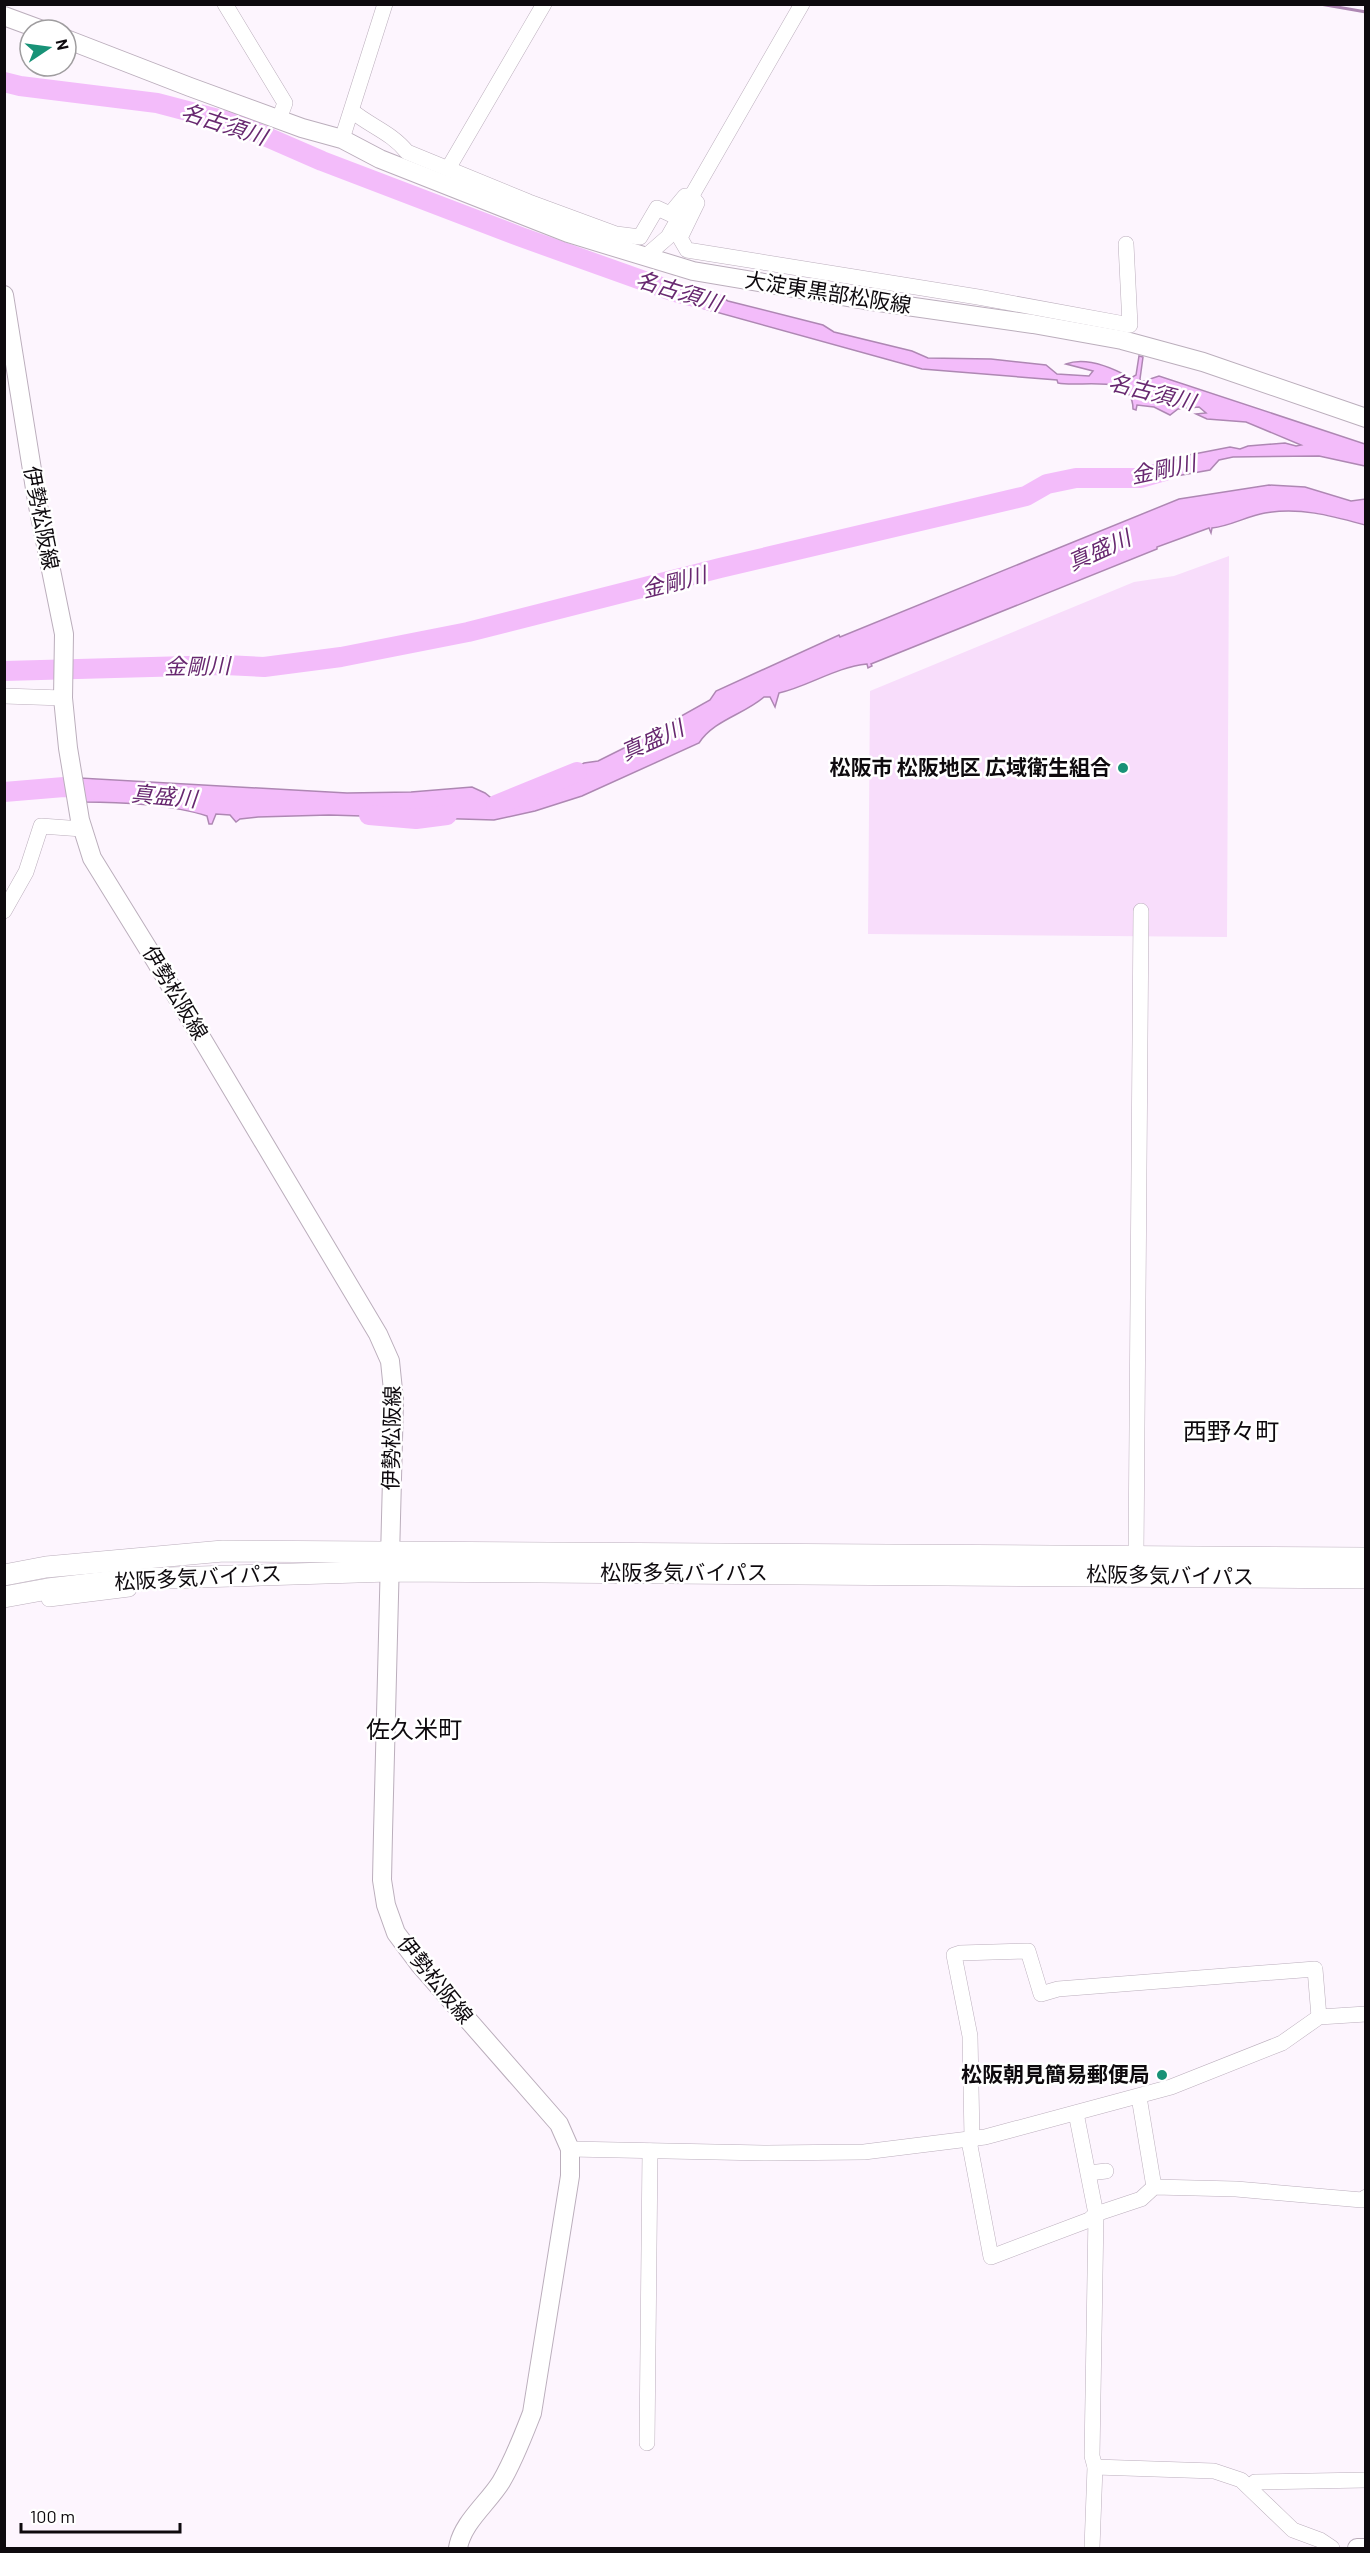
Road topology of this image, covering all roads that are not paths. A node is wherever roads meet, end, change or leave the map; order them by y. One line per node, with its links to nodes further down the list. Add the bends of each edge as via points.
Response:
1 (225, 4): 7 (street, via 285,103)
2 (385, 4): 6 (street)
3 (544, 4): 9 (street)
4 (802, 4): 10 (street)
5 (78, 44): 7 (main road, 大淀東黒部松阪線)
6 (352, 111): 8 (street); 9 (street, via 396,138 407,152)
7 (279, 119): 8 (main road, 大淀東黒部松阪線)
8 (342, 139): 12 (main road, 大淀東黒部松阪線, via 380,159 501,208)
9 (449, 167): 10 (street, via 616,234 640,237 657,208 670,214 685,196)
10 (691, 196): 12 (street, via 668,237); 13 (street, via 697,203 680,238 687,250)
11 (1126, 243): 15 (street, via 1130,325)
12 (645, 257): 16 (main road, 大淀東黒部松阪線, via 693,271)
13 (932, 290): 15 (street); 16 (street)
14 (4, 295): 19 (main road, 伊勢松阪線, via 37,501 64,634)
15 (978, 297): 16 (street)
16 (952, 308): 17 (main road, 大淀東黒部松阪線, via 1122,340 1203,362)
17 (1365, 418)
18 (4, 696): 19 (street)
19 (63, 698): 20 (main road, 伊勢松阪線)
20 (81, 824): 21 (street, via 41,826 26,872); 24 (main road, 伊勢松阪線, via 92,858 387,1351 394,1400)
21 (4, 911)
22 (1141, 911): 25 (street, via 1134,1358)
23 (1365, 1558): 25 (highway, 松阪多気バイパス)
24 (389, 1561): 25 (highway, 松阪多気バイパス); 26 (highway, 松阪多気バイパス, via 223,1551 111,1560); 27 (highway, 松阪多気バイパス); 36 (main road, 伊勢松阪線, via 382,1880 386,1905 396,1933 420,1965 559,2124)
25 (1139, 1565): 28 (highway, 松阪多気バイパス)
26 (4, 1575)
27 (159, 1578): 29 (highway, 松阪多気バイパス); 30 (street, via 141,1587)
28 (1365, 1578)
29 (4, 1597)
30 (4, 1607)
31 (1365, 2014): 32 (street)
32 (1319, 2017): 33 (street, via 1282,2043); 35 (street, via 1315,1969 1080,1987 1041,1994 1028,1951 954,1955 970,2036)
33 (1139, 2097): 34 (street); 40 (street)
34 (1076, 2114): 35 (street); 39 (street)
35 (972, 2138): 37 (street, via 864,2152); 42 (street, via 970,2146 991,2257)
36 (570, 2149): 37 (street); 47 (main road, 伊勢松阪線, via 570,2176 532,2413 500,2483 464,2532)
37 (650, 2151): 43 (street)
38 (1106, 2170): 39 (street)
39 (1089, 2173): 42 (street)
40 (1154, 2187): 41 (street, via 1236,2189 1362,2200); 42 (street, via 1141,2199)
41 (1365, 2197)
42 (1096, 2214): 44 (street, via 1092,2456)
43 (647, 2443)
44 (1095, 2467): 46 (street, via 1214,2471); 48 (street)
45 (1365, 2480): 46 (street, via 1255,2482)
46 (1250, 2487): 49 (street, via 1293,2530)
47 (458, 2548)
48 (1092, 2548)
49 (1332, 2548)
50 (1356, 2548): 51 (main road)
51 (1365, 2548)

